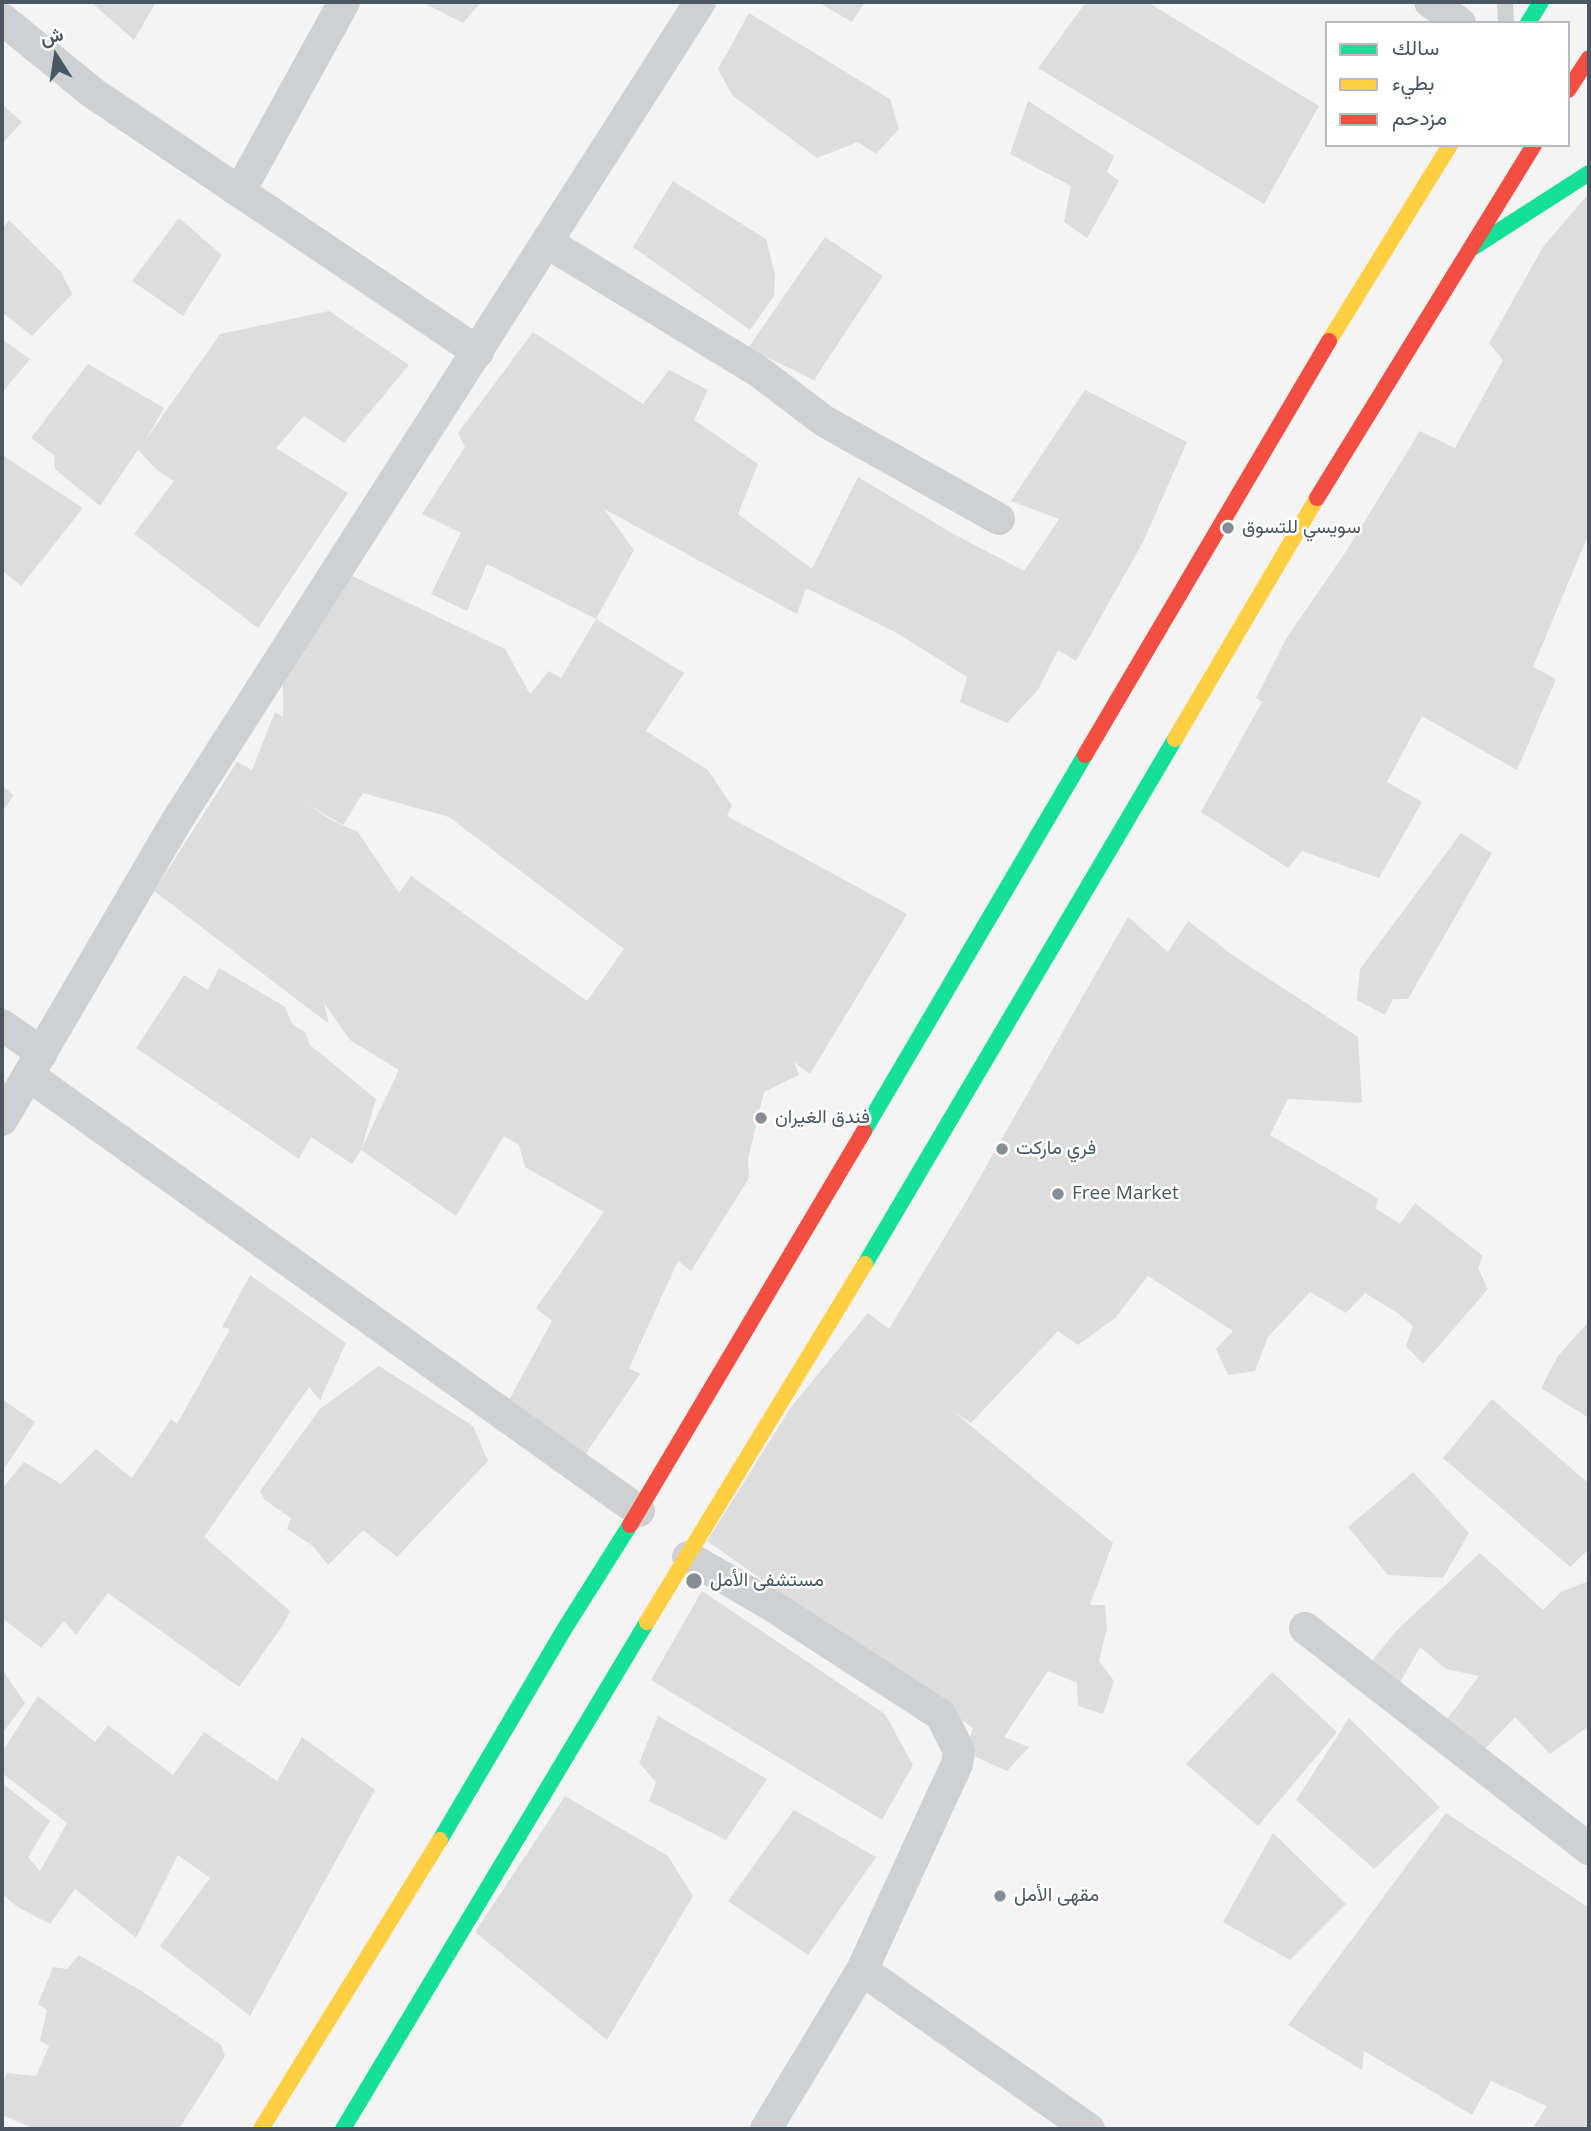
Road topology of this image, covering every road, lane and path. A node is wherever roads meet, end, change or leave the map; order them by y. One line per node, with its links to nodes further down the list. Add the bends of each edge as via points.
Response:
1 (344, 2): 17 (street)
2 (700, 2): 18 (street)
3 (1430, 2): 7 (street)
4 (1506, 2): 8 (lane)
5 (1541, 2): 9 (main road)
6 (2, 19): 17 (street, via 93,93)
7 (1457, 21)
8 (1506, 21)
9 (1529, 21)
10 (1589, 58): 11 (main road)
11 (1570, 86)
12 (1570, 90): 13 (street)
13 (1589, 96)
14 (1449, 147): 25 (main road, via 1357,292)
15 (1533, 147): 19 (main road)
16 (1589, 173): 19 (main road)
17 (240, 191): 20 (street)
18 (548, 243): 20 (street); 21 (street, via 758,371 824,421)
19 (1467, 252): 26 (main road, via 1359,426 895,1216)
20 (478, 352): 23 (street, via 176,822)
21 (999, 519)
22 (2, 1025): 23 (street)
23 (35, 1064): 24 (street); 25 (street)
24 (2, 1120)
25 (639, 1511): 30 (main road)
26 (688, 1557): 29 (street, via 941,1715 955,1739 957,1764); 31 (main road)
27 (1305, 1628): 28 (street)
28 (1589, 1849)
29 (862, 1970): 32 (street); 33 (street)
30 (261, 2129)
31 (343, 2129)
32 (766, 2129)
33 (1089, 2129)

